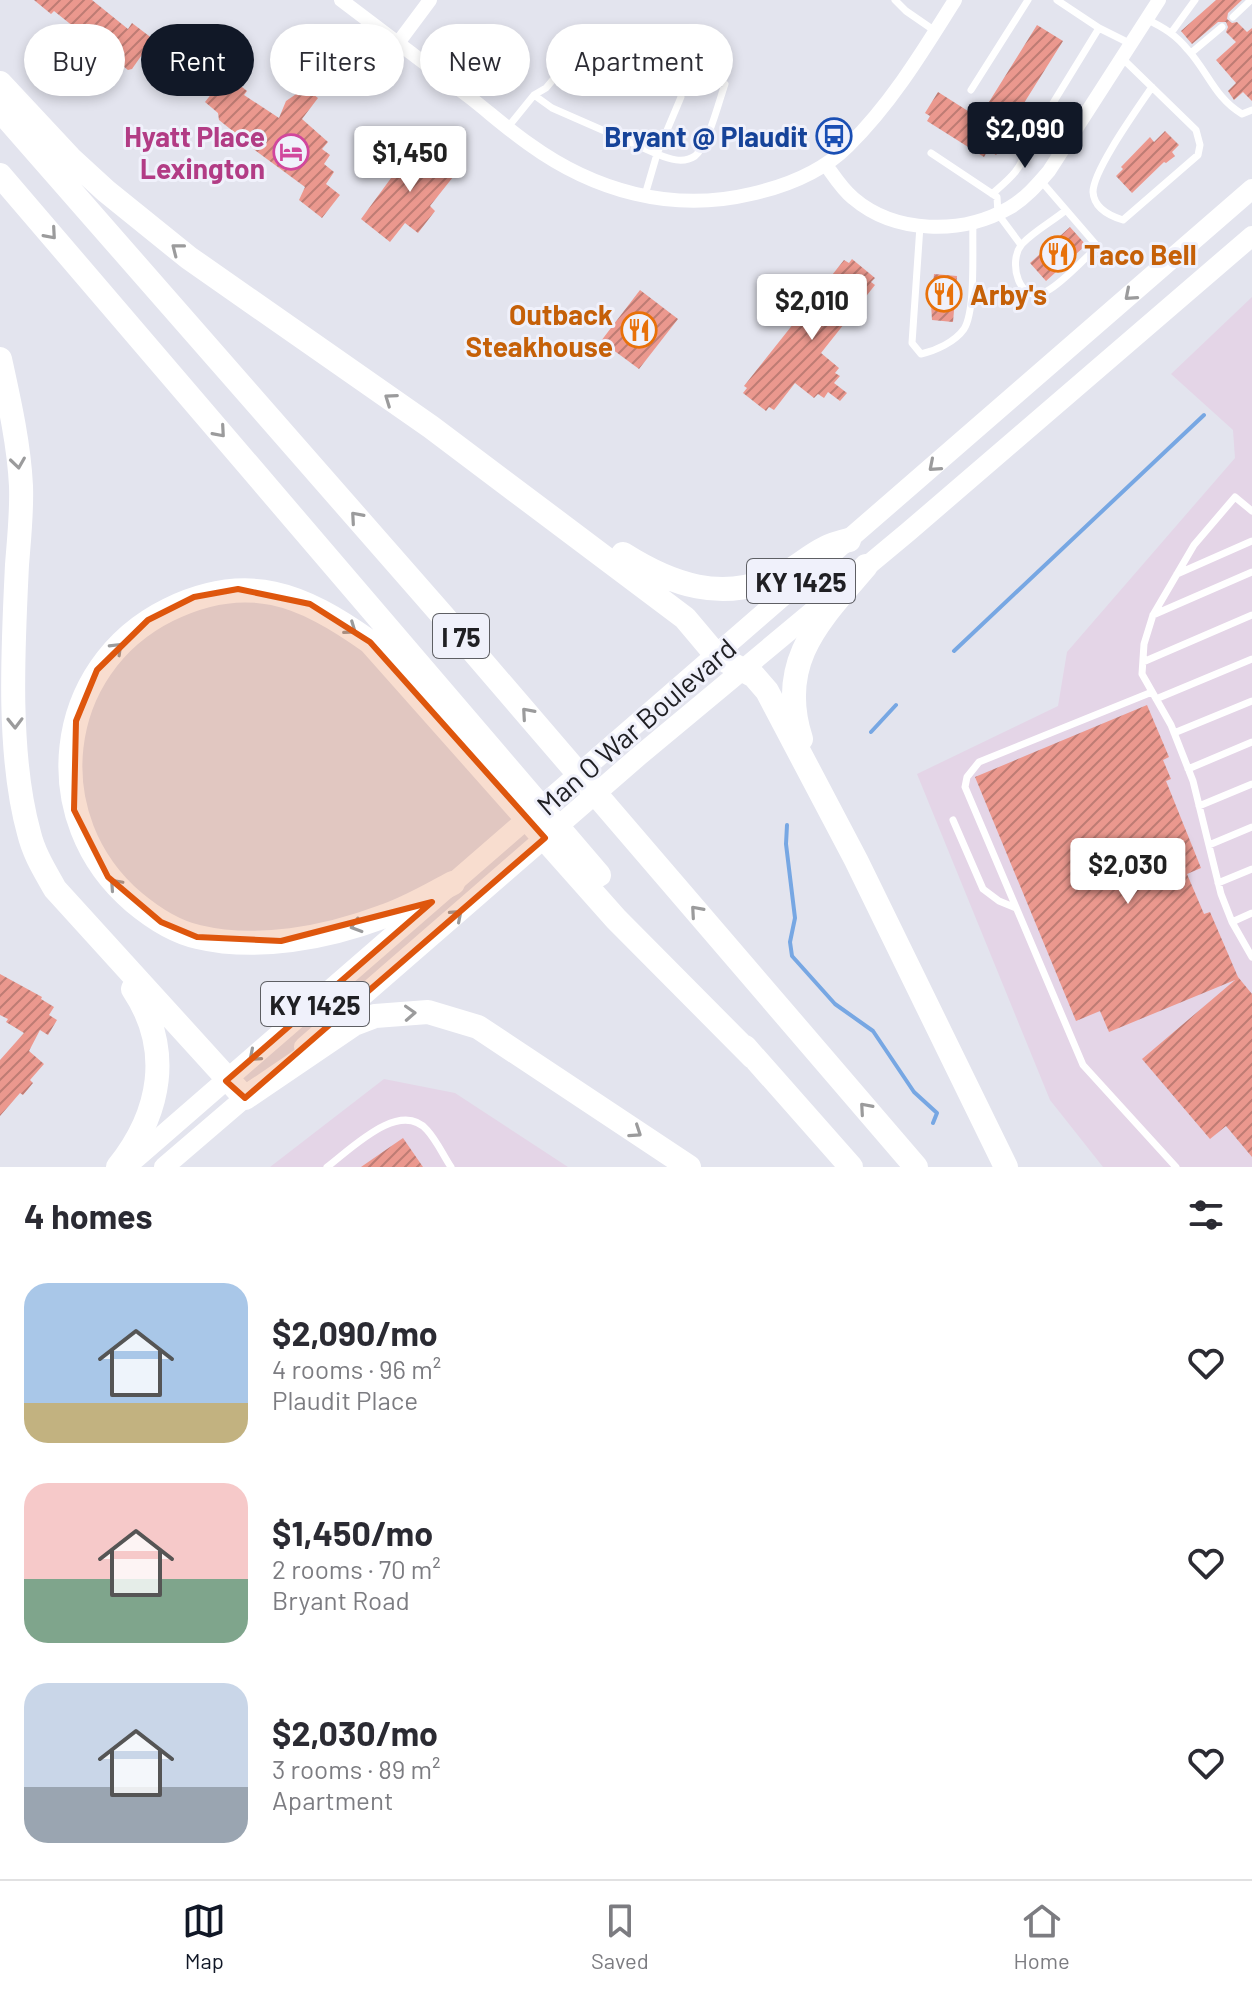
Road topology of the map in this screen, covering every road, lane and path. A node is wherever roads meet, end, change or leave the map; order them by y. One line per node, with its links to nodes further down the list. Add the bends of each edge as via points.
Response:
1 (341, 0): 12 (street)
2 (430, 0): 17 (street)
3 (895, 0): 9 (lane)
4 (955, 0): 15 (street)
5 (1028, 0): 25 (lane)
6 (1057, 0): 14 (lane)
7 (1195, 0): 16 (lane)
8 (1251, 0): 11 (lane)
9 (905, 4): 15 (lane)
10 (1150, 7): 16 (lane); 18 (street)
11 (1233, 17)
12 (373, 24)
13 (1222, 27): 20 (lane)
14 (1099, 28): 18 (lane); 38 (lane, via 1026,147 1019,169)
15 (935, 31): 34 (street, via 877,113)
16 (1171, 33): 20 (lane)
17 (404, 35)
18 (1131, 44): 21 (street)
19 (404, 48): 31 (street)
20 (1191, 53): 30 (lane, via 1229,107 1242,114)
21 (1122, 58): 23 (lane); 36 (street)
22 (0, 83): 47 (highway, one-way to 22, via 158,234 70,158)
23 (1152, 87): 23 (lane, via 1196,130 1198,155 1123,220 1100,208 1093,194 1096,175)
24 (546, 88): 26 (lane)
25 (971, 90)
26 (534, 95): 31 (lane); 33 (lane)
27 (681, 96): 33 (lane)
28 (721, 96): 33 (lane, via 694,156 681,160)
29 (0, 110): 89 (highway, I 75, one-way to 29)
30 (1252, 110)
31 (507, 128): 39 (street, via 586,178)
32 (931, 153): 38 (lane)
33 (657, 154): 39 (lane)
34 (826, 165): 39 (street, via 732,199); 43 (street, via 867,209)
35 (0, 175): 79 (highway, I 75, one-way to 79)
36 (1041, 181): 40 (lane); 41 (street)
37 (1252, 189): 49 (main road, Man O War Boulevard / KY 1425, one-way to 49)
38 (992, 194): 41 (lane)
39 (644, 197)
40 (1066, 210): 45 (lane); 45 (lane, via 1098,247 1046,292 1033,294 1016,277)
41 (998, 214): 42 (street); 45 (lane)
42 (973, 223): 43 (street); 43 (lane, via 971,313 963,331 935,351 921,354 912,343)
43 (920, 226)
44 (1252, 236): 51 (main road, Man O War Boulevard / KY 1425)
45 (1021, 245)
46 (0, 359): 77 (highway, one-way to 77, via 21,485 15,696 19,785 38,859 55,889)
47 (453, 445): 49 (highway, via 644,567 687,586 730,589 775,578 824,548); 56 (highway, via 685,618)
48 (1252, 511): 53 (lane, via 1235,497)
49 (849, 540): 56 (main road, Man O War Boulevard / KY 1425)
50 (1252, 541): 53 (lane)
51 (866, 566): 59 (main road, Man O War Boulevard / KY 1425); 66 (highway, via 815,626 799,657 795,716)
52 (1252, 572): 54 (lane)
53 (1176, 574): 54 (lane)
54 (1153, 615): 58 (lane)
55 (1252, 615): 58 (lane)
56 (717, 656): 59 (highway); 72 (main road, Man O War Boulevard / KY 1425)
57 (1252, 659): 60 (lane)
58 (1143, 662): 60 (lane, via 1142,674)
59 (742, 669): 66 (highway, via 767,691); 81 (main road, Man O War Boulevard / KY 1425, one-way to 59)
60 (1154, 695): 62 (lane); 74 (lane, via 979,762 967,777 965,787)
61 (1252, 701): 62 (lane)
62 (1174, 733): 64 (lane)
63 (1252, 742): 64 (lane)
64 (1188, 769): 67 (lane)
65 (1252, 784): 67 (lane)
66 (820, 790): 90 (highway)
67 (1199, 806): 70 (lane)
68 (953, 820): 74 (lane, via 983,889)
69 (1252, 827): 70 (lane)
70 (1209, 845): 73 (lane)
71 (1252, 869): 73 (lane)
72 (453, 883): 79 (highway, one-way to 79, via 385,917 281,941 197,937 161,922 108,877 74,810 70,781 76,721 97,670 148,620 194,597 238,589 276,593 343,623 370,642 616,919); 80 (main road, Man O War Boulevard / KY 1425, one-way to 80)
73 (1218, 883): 76 (lane)
74 (1016, 908): 91 (lane, via 1083,1065)
75 (1252, 913): 76 (lane)
76 (1232, 922): 78 (lane)
77 (96, 934): 80 (highway); 82 (highway, via 138,996 156,1042 155,1102)
78 (1252, 957)
79 (753, 1057): 88 (highway, I 75)
80 (226, 1081): 81 (highway); 83 (main road, Man O War Boulevard / KY 1425)
81 (245, 1098): 84 (main road, Man O War Boulevard / KY 1425); 87 (highway, one-way to 87, via 354,1024 375,1016 428,1012 478,1027)
82 (118, 1167)
83 (126, 1167)
84 (164, 1167)
85 (327, 1167): 86 (lane, via 388,1122 410,1119 426,1128)
86 (451, 1167)
87 (689, 1167)
88 (851, 1167)
89 (916, 1167)
90 (1006, 1167)
91 (1176, 1167)

